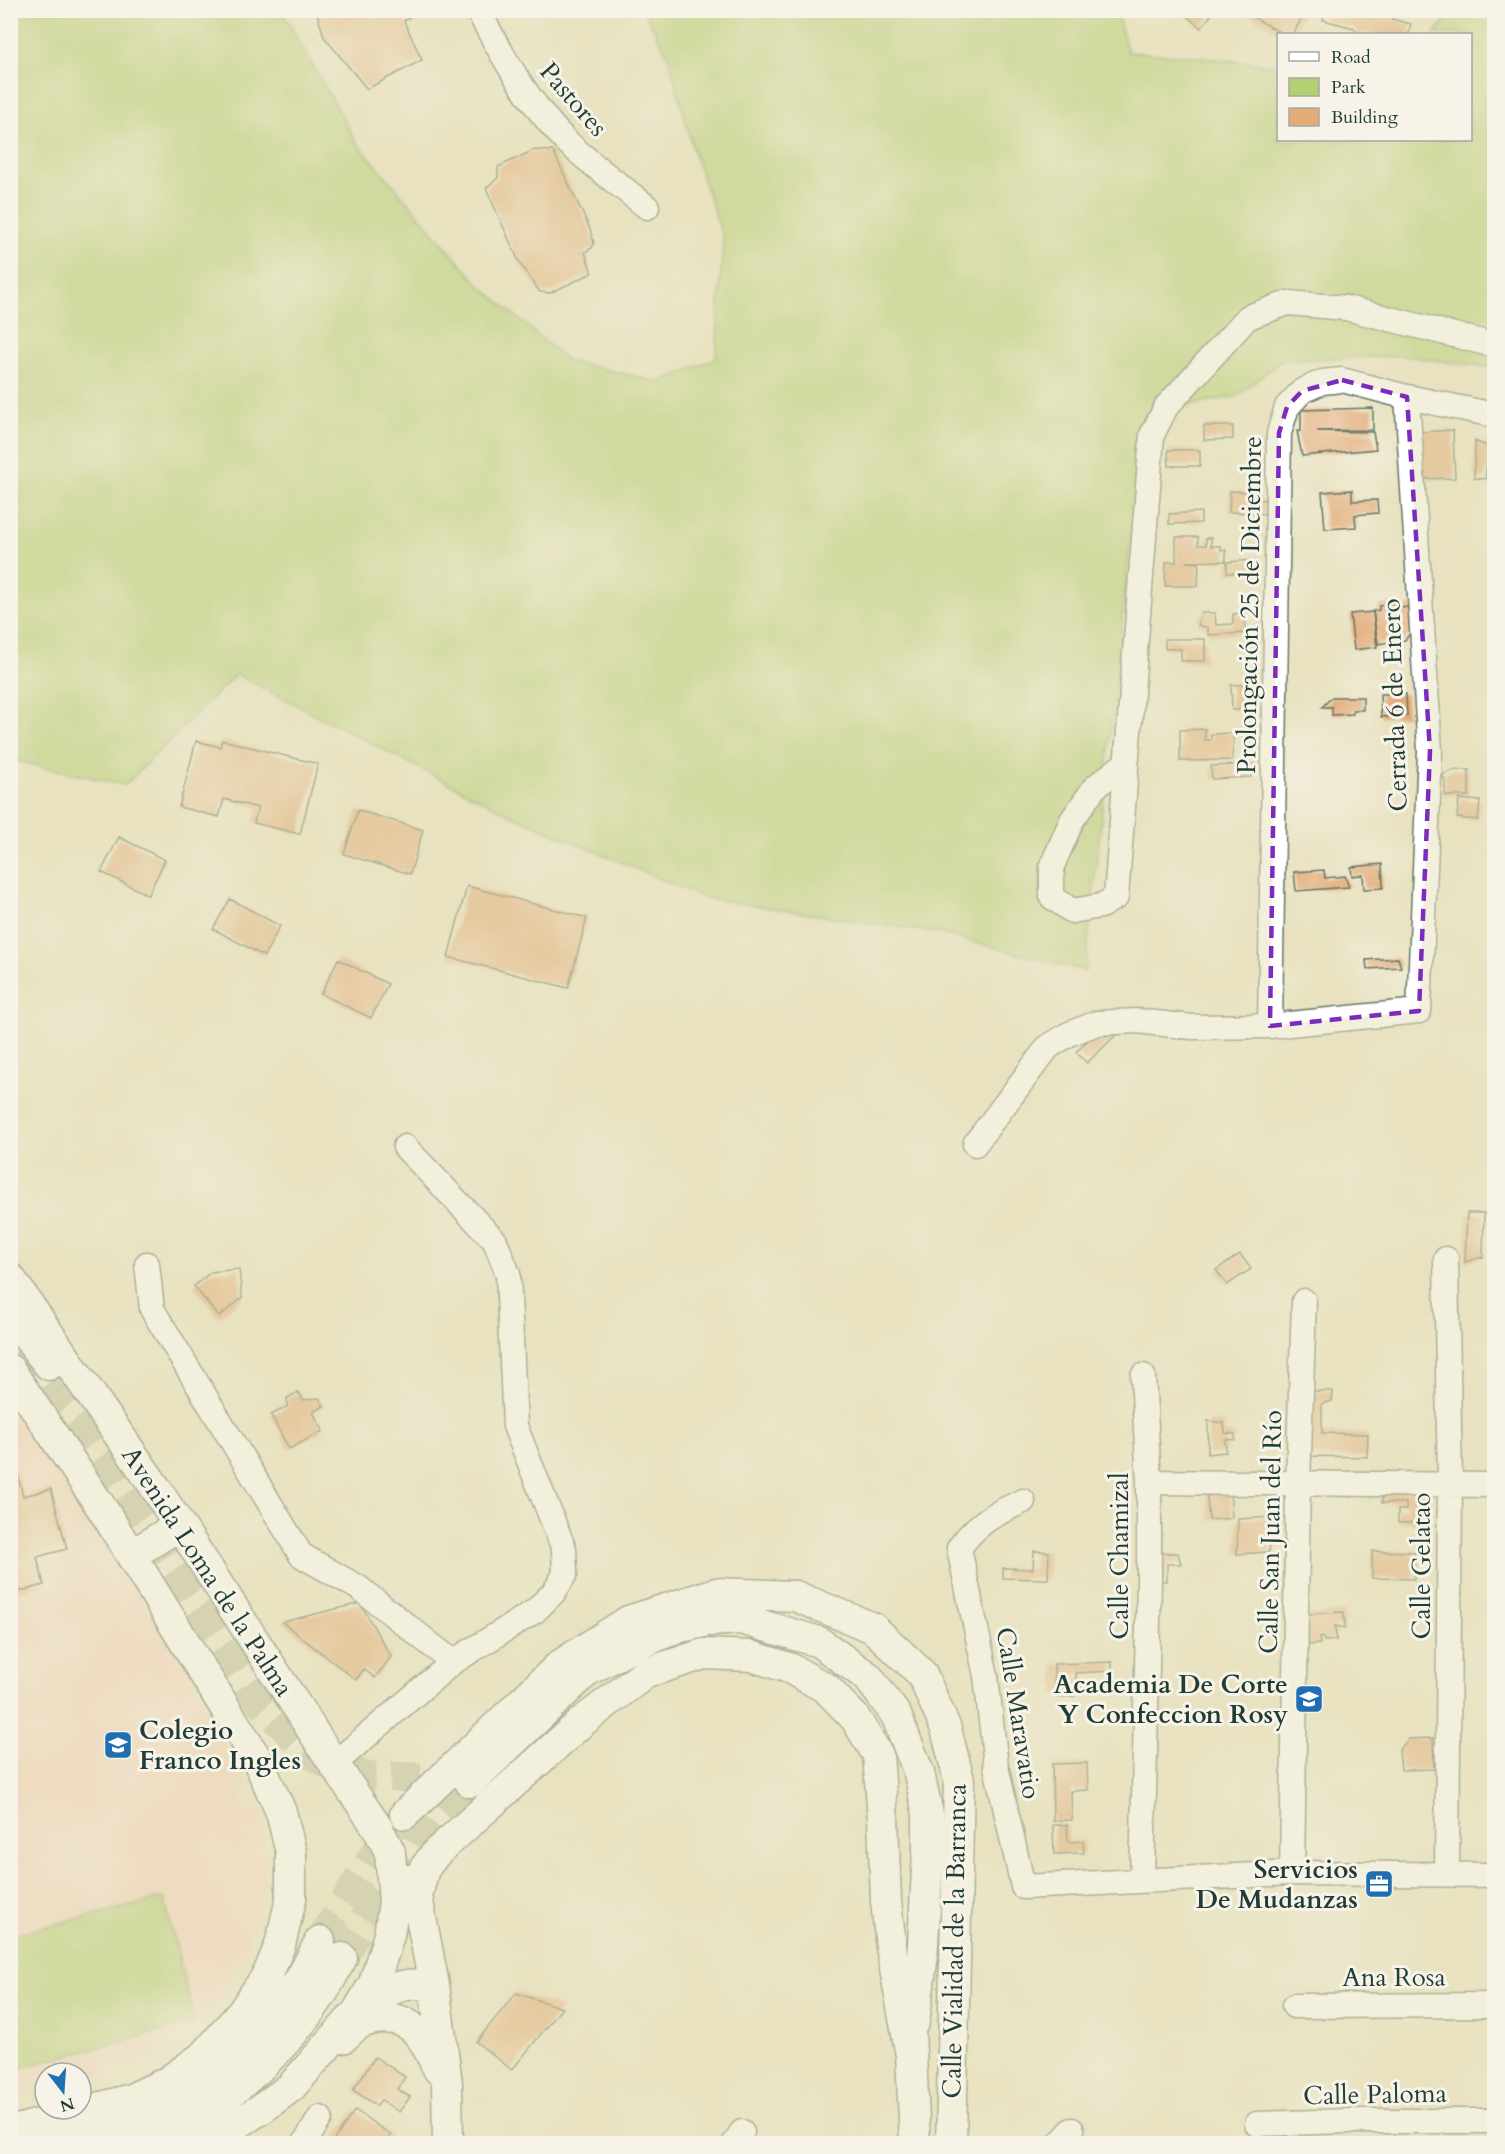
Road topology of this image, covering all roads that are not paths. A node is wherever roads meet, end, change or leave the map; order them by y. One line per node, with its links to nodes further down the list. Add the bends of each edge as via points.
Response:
1 (478, 10): 2 (street, Pastores, via 530,98 566,140)
2 (647, 207)
3 (1494, 345): 6 (street, via 1346,308 1288,303 1248,317 1166,407 1152,435)
4 (1407, 397): 5 (street, Prolongación 25 de Diciembre); 7 (street, Prolongación 25 de Diciembre, via 1342,380 1322,382 1302,391 1287,407 1279,433); 7 (street, Cerrada 6 de Enero, via 1430,752 1419,1011)
5 (1494, 415)
6 (1126, 763): 6 (street, via 1095,787 1072,820 1052,866 1052,897 1072,911 1101,906 1116,897)
7 (1270, 1026): 8 (street, via 1097,1023 1048,1047)
8 (975, 1144)
9 (405, 1147): 25 (street, via 495,1241 508,1274 515,1426 564,1549 565,1574 554,1592 535,1611)
10 (1446, 1259): 20 (street, Calle Gelatao)
11 (147, 1264): 25 (street, via 152,1309 301,1555 359,1588)
12 (10, 1278): 23 (main road, Avenida Loma de la Palma)
13 (1304, 1301): 19 (street, Calle San Juan del Río)
14 (10, 1315): 16 (main road)
15 (10, 1370): 24 (main road)
16 (55, 1372)
17 (1143, 1376): 18 (street, Calle Chamizal)
18 (1149, 1482): 19 (street); 35 (street, Calle Chamizal)
19 (1298, 1484): 20 (street); 32 (street, Calle San Juan del Río)
20 (1450, 1485): 21 (street); 33 (street, Calle Gelatao)
21 (1494, 1485)
22 (1023, 1501): 35 (street, Calle Maravatio, via 991,1515 970,1532 960,1548 986,1676 996,1766 1023,1887)
23 (179, 1525): 24 (main road); 27 (main road, Avenida Loma de la Palma)
24 (132, 1555): 47 (main road, via 258,1761 281,1812 291,1852 291,1899 268,1974 205,2055 167,2082 131,2099)
25 (453, 1662): 27 (street)
26 (508, 1762): 41 (main road, via 605,1679 689,1640 732,1637 780,1647 820,1663 848,1685 876,1717 893,1756 904,1870)
27 (334, 1764): 31 (main road, Avenida Loma de la Palma)
28 (466, 1771): 29 (main road); 30 (main road); 41 (main road, via 587,1671 676,1628 741,1619 819,1642 868,1677 896,1715 919,1773 928,1814 928,1851 922,1962); 54 (main road, Calle Vialidad de la Barranca, via 560,1665 628,1621 716,1593 795,1596 873,1628 922,1674 946,1729 959,1780)
29 (425, 1782)
30 (405, 1814)
31 (390, 1852): 36 (main road); 40 (main road, Avenida Loma de la Palma, via 394,1902 389,1935 374,1983)
32 (1292, 1873): 33 (street); 35 (street)
33 (1447, 1874): 34 (street)
34 (1494, 1875)
35 (1142, 1880)
36 (417, 1896): 37 (main road); 41 (main road, via 424,1869 436,1853 583,1721 646,1673 704,1654 751,1656 789,1668 826,1688 855,1718 878,1755 886,1901)
37 (435, 1985): 40 (main road, via 404,1984); 43 (main road)
38 (1494, 2005): 39 (street, Ana Rosa)
39 (1294, 2006)
40 (357, 2012): 42 (main road, Avenida Loma de la Palma)
41 (910, 2050): 53 (main road, Calle Vialidad de la Barranca)
42 (319, 2056): 43 (main road, via 360,2024 381,2018 397,2019 422,2037); 50 (main road, Avenida Loma de la Palma, via 291,2087 264,2108)
43 (447, 2083): 52 (main road)
44 (320, 2118): 51 (street)
45 (1494, 2121): 46 (street, Calle Paloma)
46 (1257, 2124)
47 (10, 2132)
48 (27, 2144): 49 (main road, via 111,2128 177,2102 217,2074 331,1949 321,1994 258,2070 190,2120)
49 (139, 2144)
50 (195, 2144)
51 (304, 2144)
52 (448, 2144)
53 (915, 2144)
54 (951, 2144)

